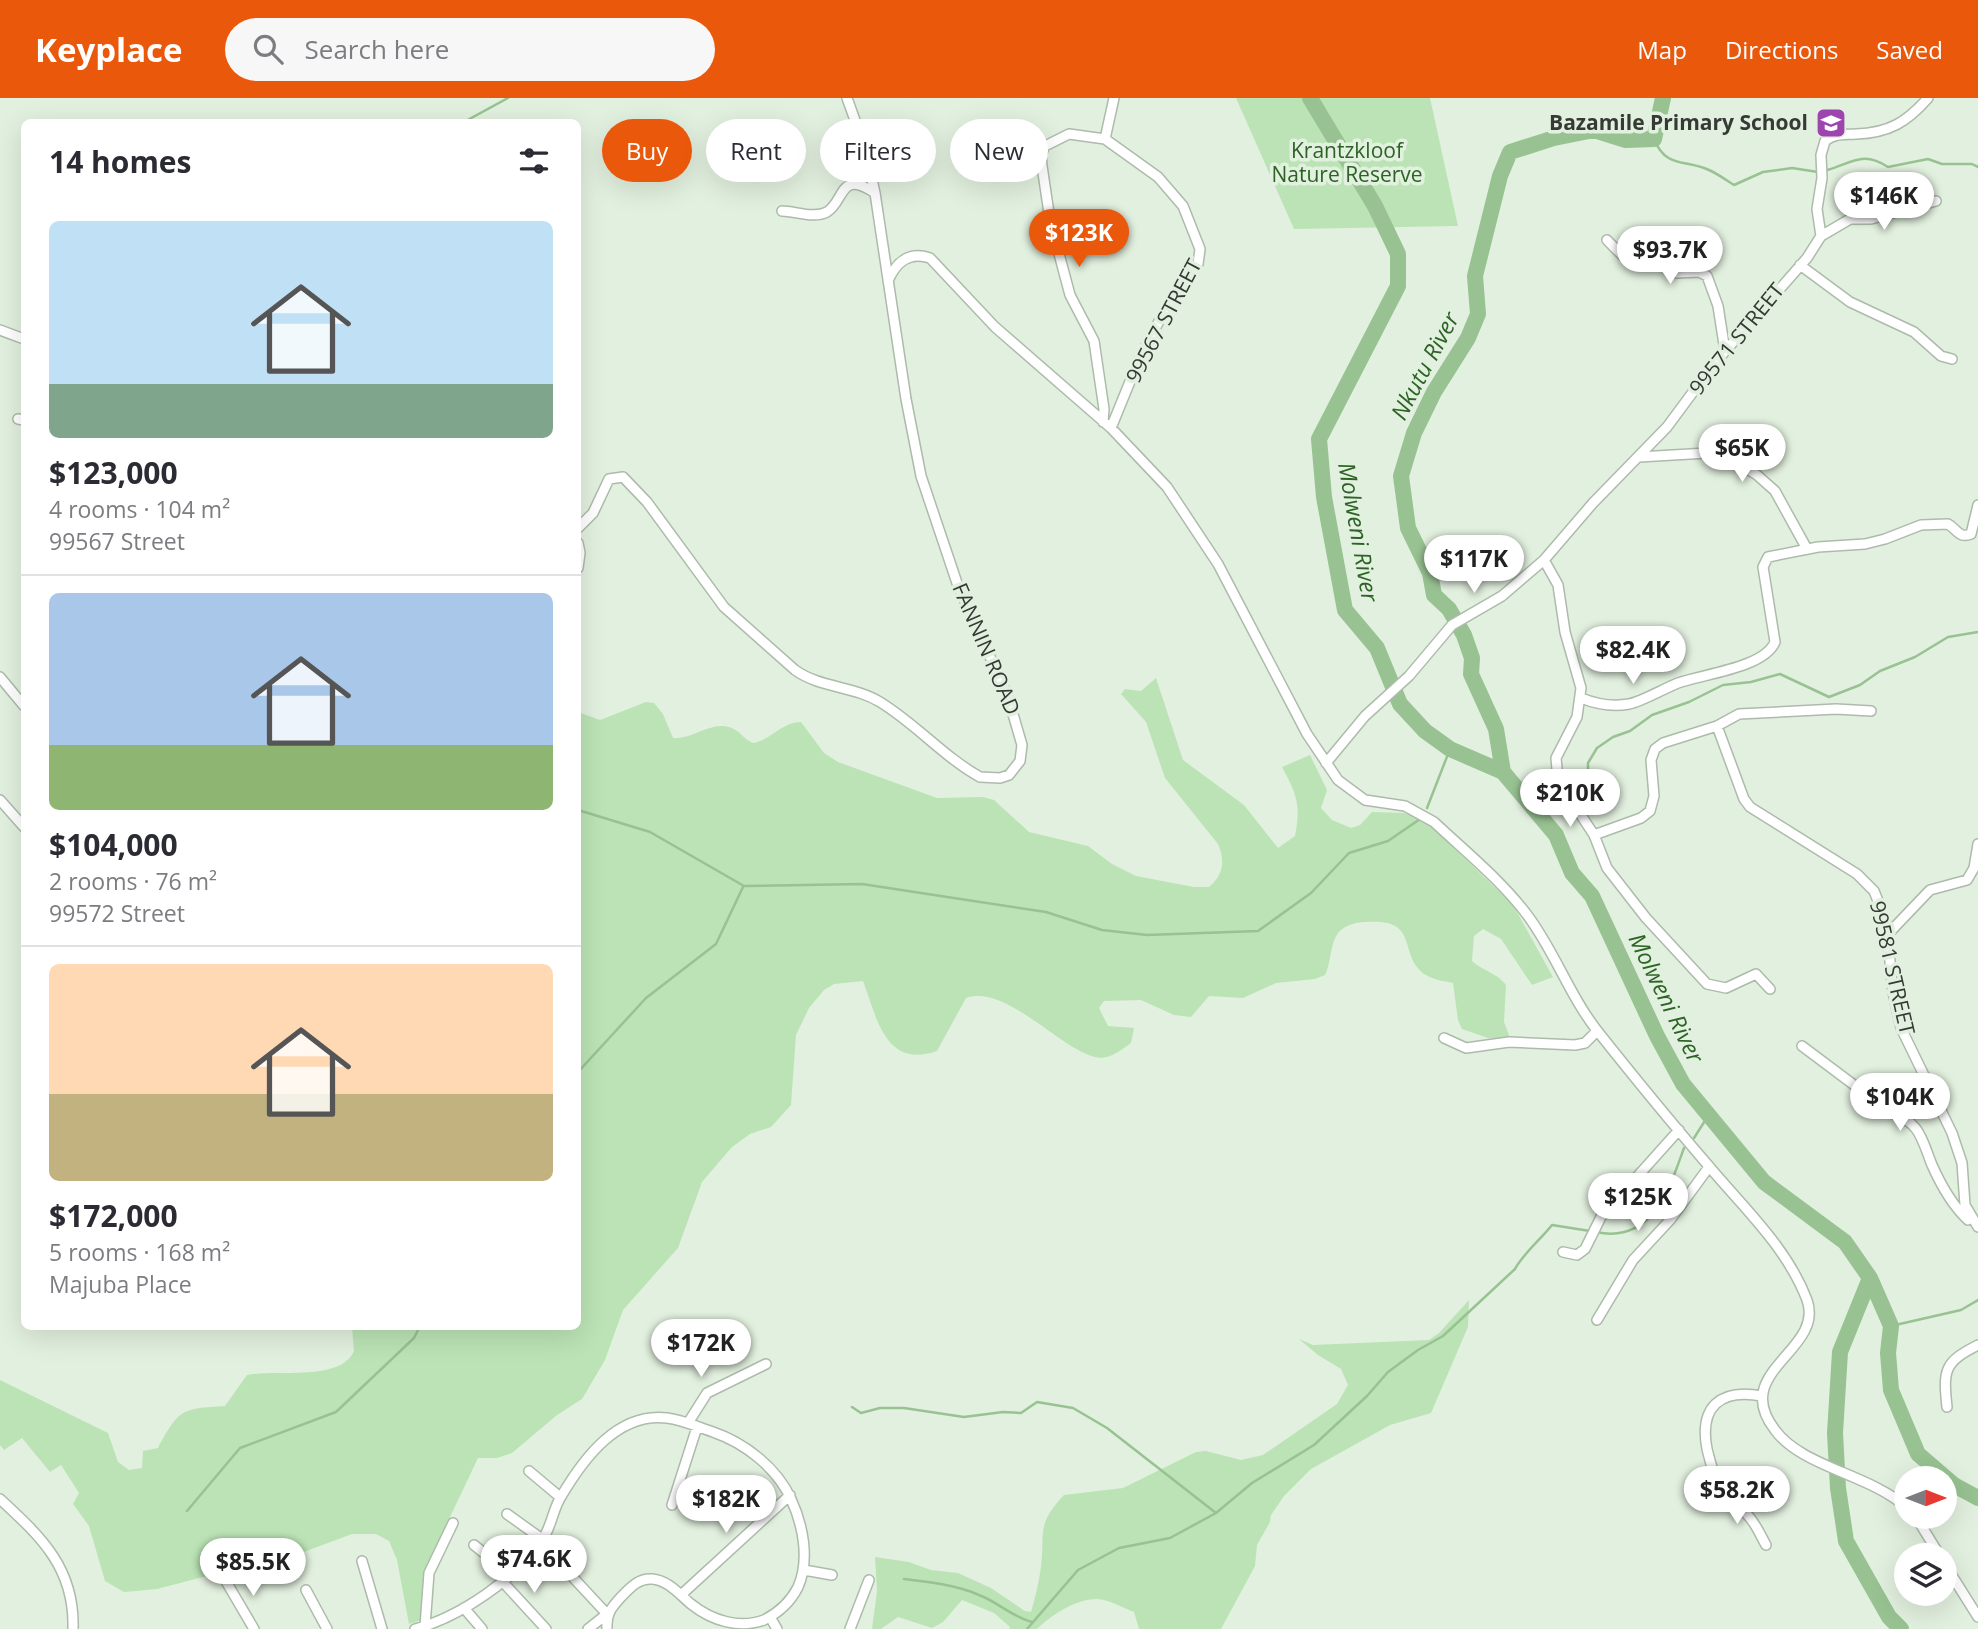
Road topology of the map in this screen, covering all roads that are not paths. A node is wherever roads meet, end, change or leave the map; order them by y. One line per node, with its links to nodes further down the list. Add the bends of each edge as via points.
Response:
1 (847, 98): 5 (street)
2 (1114, 98): 4 (street)
3 (1928, 98): 8 (street, via 1899,125 1872,134 1837,134 1825,141 1816,209)
4 (1105, 139): 16 (street, 99567 STREET, via 1145,166 1178,200 1201,257 1166,308); 16 (street, 99567 STREET, via 1069,134 1045,146 1041,155 1050,220 1070,295 1094,341)
5 (875, 193): 7 (street, via 850,186 825,213); 11 (street)
6 (1936, 201): 8 (street, via 1866,220 1850,219)
7 (782, 211)
8 (1821, 236): 10 (street, 99571 STREET)
9 (1607, 240): 14 (street, via 1626,260 1667,256 1677,273 1707,276 1718,306)
10 (1800, 265): 14 (street, 99571 STREET); 15 (street, via 1850,302 1919,334 1941,356)
11 (888, 281): 16 (street, via 901,261 930,258 995,327); 19 (street, FANNIN ROAD, via 921,476 957,583 1008,697 1022,745 1020,761 1009,775 980,777 881,703 794,670 724,607 629,480 609,479 593,513)
12 (0, 330): 13 (street)
13 (21, 338)
14 (1725, 351): 17 (street, 99571 STREET)
15 (1952, 359)
16 (1107, 425): 28 (street, via 1167,487 1218,564)
17 (1639, 457): 21 (street, via 1707,453 1728,457 1775,491); 22 (street, 99571 STREET)
18 (1978, 505): 20 (street)
19 (581, 525)
20 (1975, 536): 21 (street, via 1960,534 1948,524 1920,525 1876,541)
21 (1807, 549): 24 (street, via 1772,556 1763,563 1774,625 1773,648 1731,669 1682,682 1630,704 1598,704)
22 (1544, 560): 24 (street, via 1558,585); 28 (street, 99571 STREET, via 1503,596 1456,623)
23 (0, 677): 25 (street)
24 (1581, 698): 31 (street, via 1577,717 1556,758 1555,774)
25 (21, 702)
26 (1871, 711): 27 (street, via 1748,713)
27 (1717, 726): 31 (street, via 1659,746 1651,760 1654,796 1650,811); 33 (street, 99581 STREET, via 1750,807 1868,884 1882,910)
28 (1326, 763): 35 (street, via 1348,790 1365,800 1405,806 1434,822 1513,898)
29 (0, 800): 30 (street)
30 (21, 824)
31 (1594, 835): 34 (street, via 1607,868 1635,905 1707,984 1726,988 1756,974)
32 (1978, 844): 33 (street, via 1967,880 1930,890)
33 (1887, 935): 40 (street, 99581 STREET, via 1901,1028 1952,1132 1962,1163 1965,1205)
34 (1770, 989)
35 (1597, 1031): 36 (street, via 1585,1043 1575,1045 1509,1042 1466,1048); 38 (street)
36 (1444, 1038)
37 (1802, 1046): 40 (street, via 1913,1125 1955,1205)
38 (1678, 1130): 39 (street); 41 (street, via 1601,1217 1584,1249 1577,1255)
39 (1709, 1167): 42 (street, via 1670,1220 1633,1259); 45 (street, via 1763,1229 1793,1272 1809,1308 1800,1338 1771,1372)
40 (1978, 1227)
41 (1563, 1252)
42 (1597, 1320)
43 (1978, 1345): 46 (street, via 1952,1359 1945,1389)
44 (766, 1364): 47 (street, via 707,1393)
45 (1762, 1395): 51 (street, via 1775,1431 1793,1448); 58 (street, via 1726,1397 1705,1417 1704,1432 1713,1471)
46 (1947, 1407)
47 (693, 1425): 49 (street, via 741,1443); 50 (street, via 653,1418 608,1436); 53 (street)
48 (529, 1471): 50 (street)
49 (790, 1495): 60 (street, via 803,1541); 68 (street)
50 (560, 1497): 56 (street)
51 (1894, 1498)
52 (0, 1499): 74 (street, via 52,1551 66,1581)
53 (672, 1505)
54 (507, 1514): 56 (street)
55 (453, 1523): 73 (street, via 429,1573)
56 (541, 1541): 61 (street); 70 (street)
57 (474, 1545): 61 (street)
58 (1766, 1545)
59 (362, 1561): 77 (street)
60 (804, 1570): 62 (street); 71 (street, via 795,1593)
61 (510, 1574): 64 (street)
62 (832, 1574)
63 (869, 1580): 83 (street)
64 (502, 1581): 69 (street); 79 (street)
65 (227, 1583): 75 (street)
66 (1957, 1584): 72 (street)
67 (306, 1590): 76 (street)
68 (681, 1595): 70 (street, via 662,1581 643,1580 633,1584); 71 (street, via 705,1613 736,1626)
69 (464, 1608): 73 (street); 78 (street)
70 (607, 1615): 80 (street); 81 (street)
71 (770, 1617): 82 (street)
72 (1978, 1617)
73 (421, 1628)
74 (73, 1629)
75 (254, 1629)
76 (327, 1629)
77 (382, 1629)
78 (482, 1629)
79 (546, 1629)
80 (588, 1629)
81 (607, 1629)
82 (778, 1629)
83 (850, 1629)

